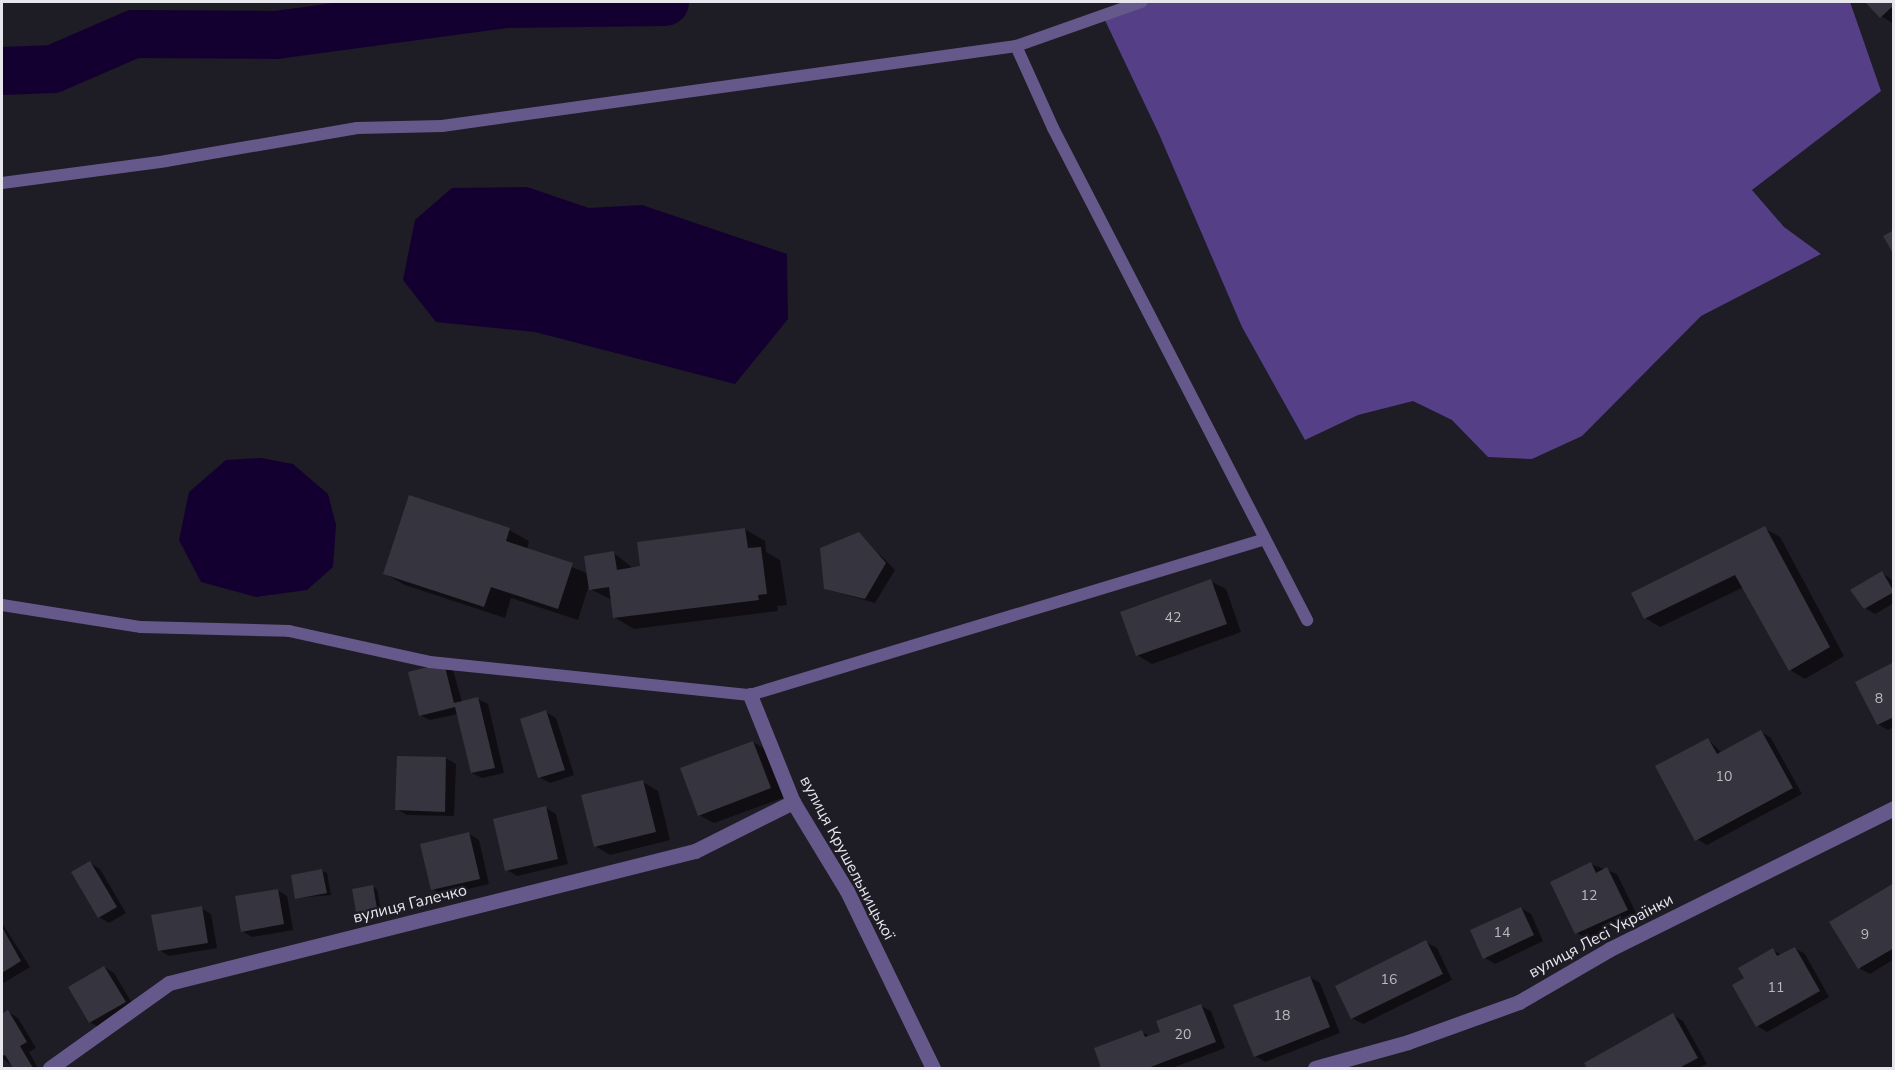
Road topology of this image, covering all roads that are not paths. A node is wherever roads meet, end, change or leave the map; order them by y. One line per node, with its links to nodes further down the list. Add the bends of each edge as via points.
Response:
1 (1141, 2): 2 (lane)
2 (1016, 46): 3 (lane, via 442,126 357,128 166,161); 4 (lane, via 1053,128)
3 (2, 183)
4 (1263, 540): 6 (lane); 7 (lane)
5 (2, 605): 7 (lane, via 141,627 289,631 430,662)
6 (1307, 620)
7 (750, 695): 8 (street, вулиця Крушельницької)
8 (793, 802): 10 (street, вулиця Галечко, via 695,851 170,983); 11 (street, вулиця Крушельницької, via 848,891)
9 (1893, 808): 12 (street, вулиця Лесі Українки, via 1610,949 1519,1002 1408,1042)
10 (50, 1068)
11 (933, 1068)
12 (1315, 1068)

